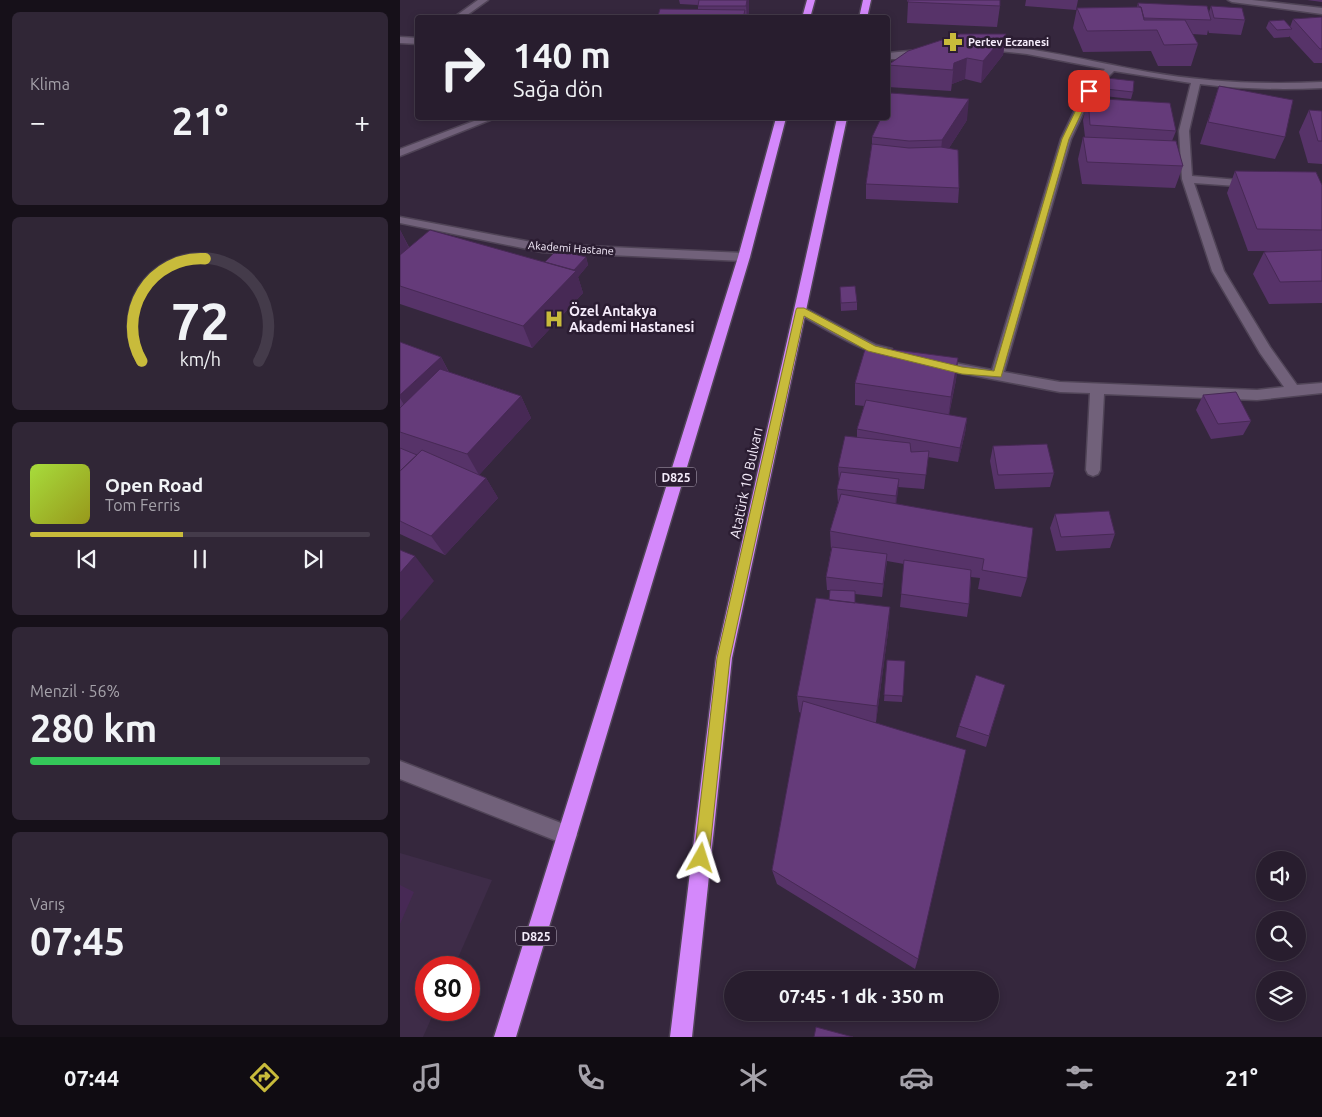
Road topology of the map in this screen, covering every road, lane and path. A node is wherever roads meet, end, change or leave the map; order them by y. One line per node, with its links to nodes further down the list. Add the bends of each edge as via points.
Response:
1 (484, 0): 6 (street)
2 (811, 0): 7 (highway)
3 (867, 0): 8 (highway)
4 (1232, 0): 5 (street)
5 (1322, 11)
6 (462, 15)
7 (807, 15)
8 (864, 15)
9 (400, 40): 10 (street)
10 (415, 41)
11 (978, 47): 14 (street, via 1051,53)
12 (928, 51): 13 (street)
13 (890, 56)
14 (1112, 67): 15 (street); 28 (street, via 1089,91 1066,139)
15 (1196, 82): 16 (street, via 1254,86); 21 (street, via 1184,131)
16 (1322, 85)
17 (485, 120): 20 (street)
18 (780, 120): 24 (highway, D825)
19 (842, 120): 25 (highway, Atatürk 10 Bulvarı)
20 (400, 153)
21 (1187, 179): 22 (street); 31 (street, via 1218,271)
22 (1264, 185)
23 (400, 220): 24 (street, Akademi Hastane, via 542,248)
24 (744, 257): 34 (highway, D825)
25 (800, 310): 26 (street, via 872,348); 36 (highway, Atatürk 10 Bulvarı, via 724,658)
26 (899, 355)
27 (926, 362): 28 (street)
28 (997, 375): 30 (street, via 1060,387)
29 (1322, 388): 31 (street)
30 (1097, 389): 31 (street, via 1257,395); 32 (street)
31 (1293, 390)
32 (1093, 470)
33 (400, 770): 34 (street)
34 (567, 835): 35 (highway, D825)
35 (505, 1037)
36 (681, 1037)

